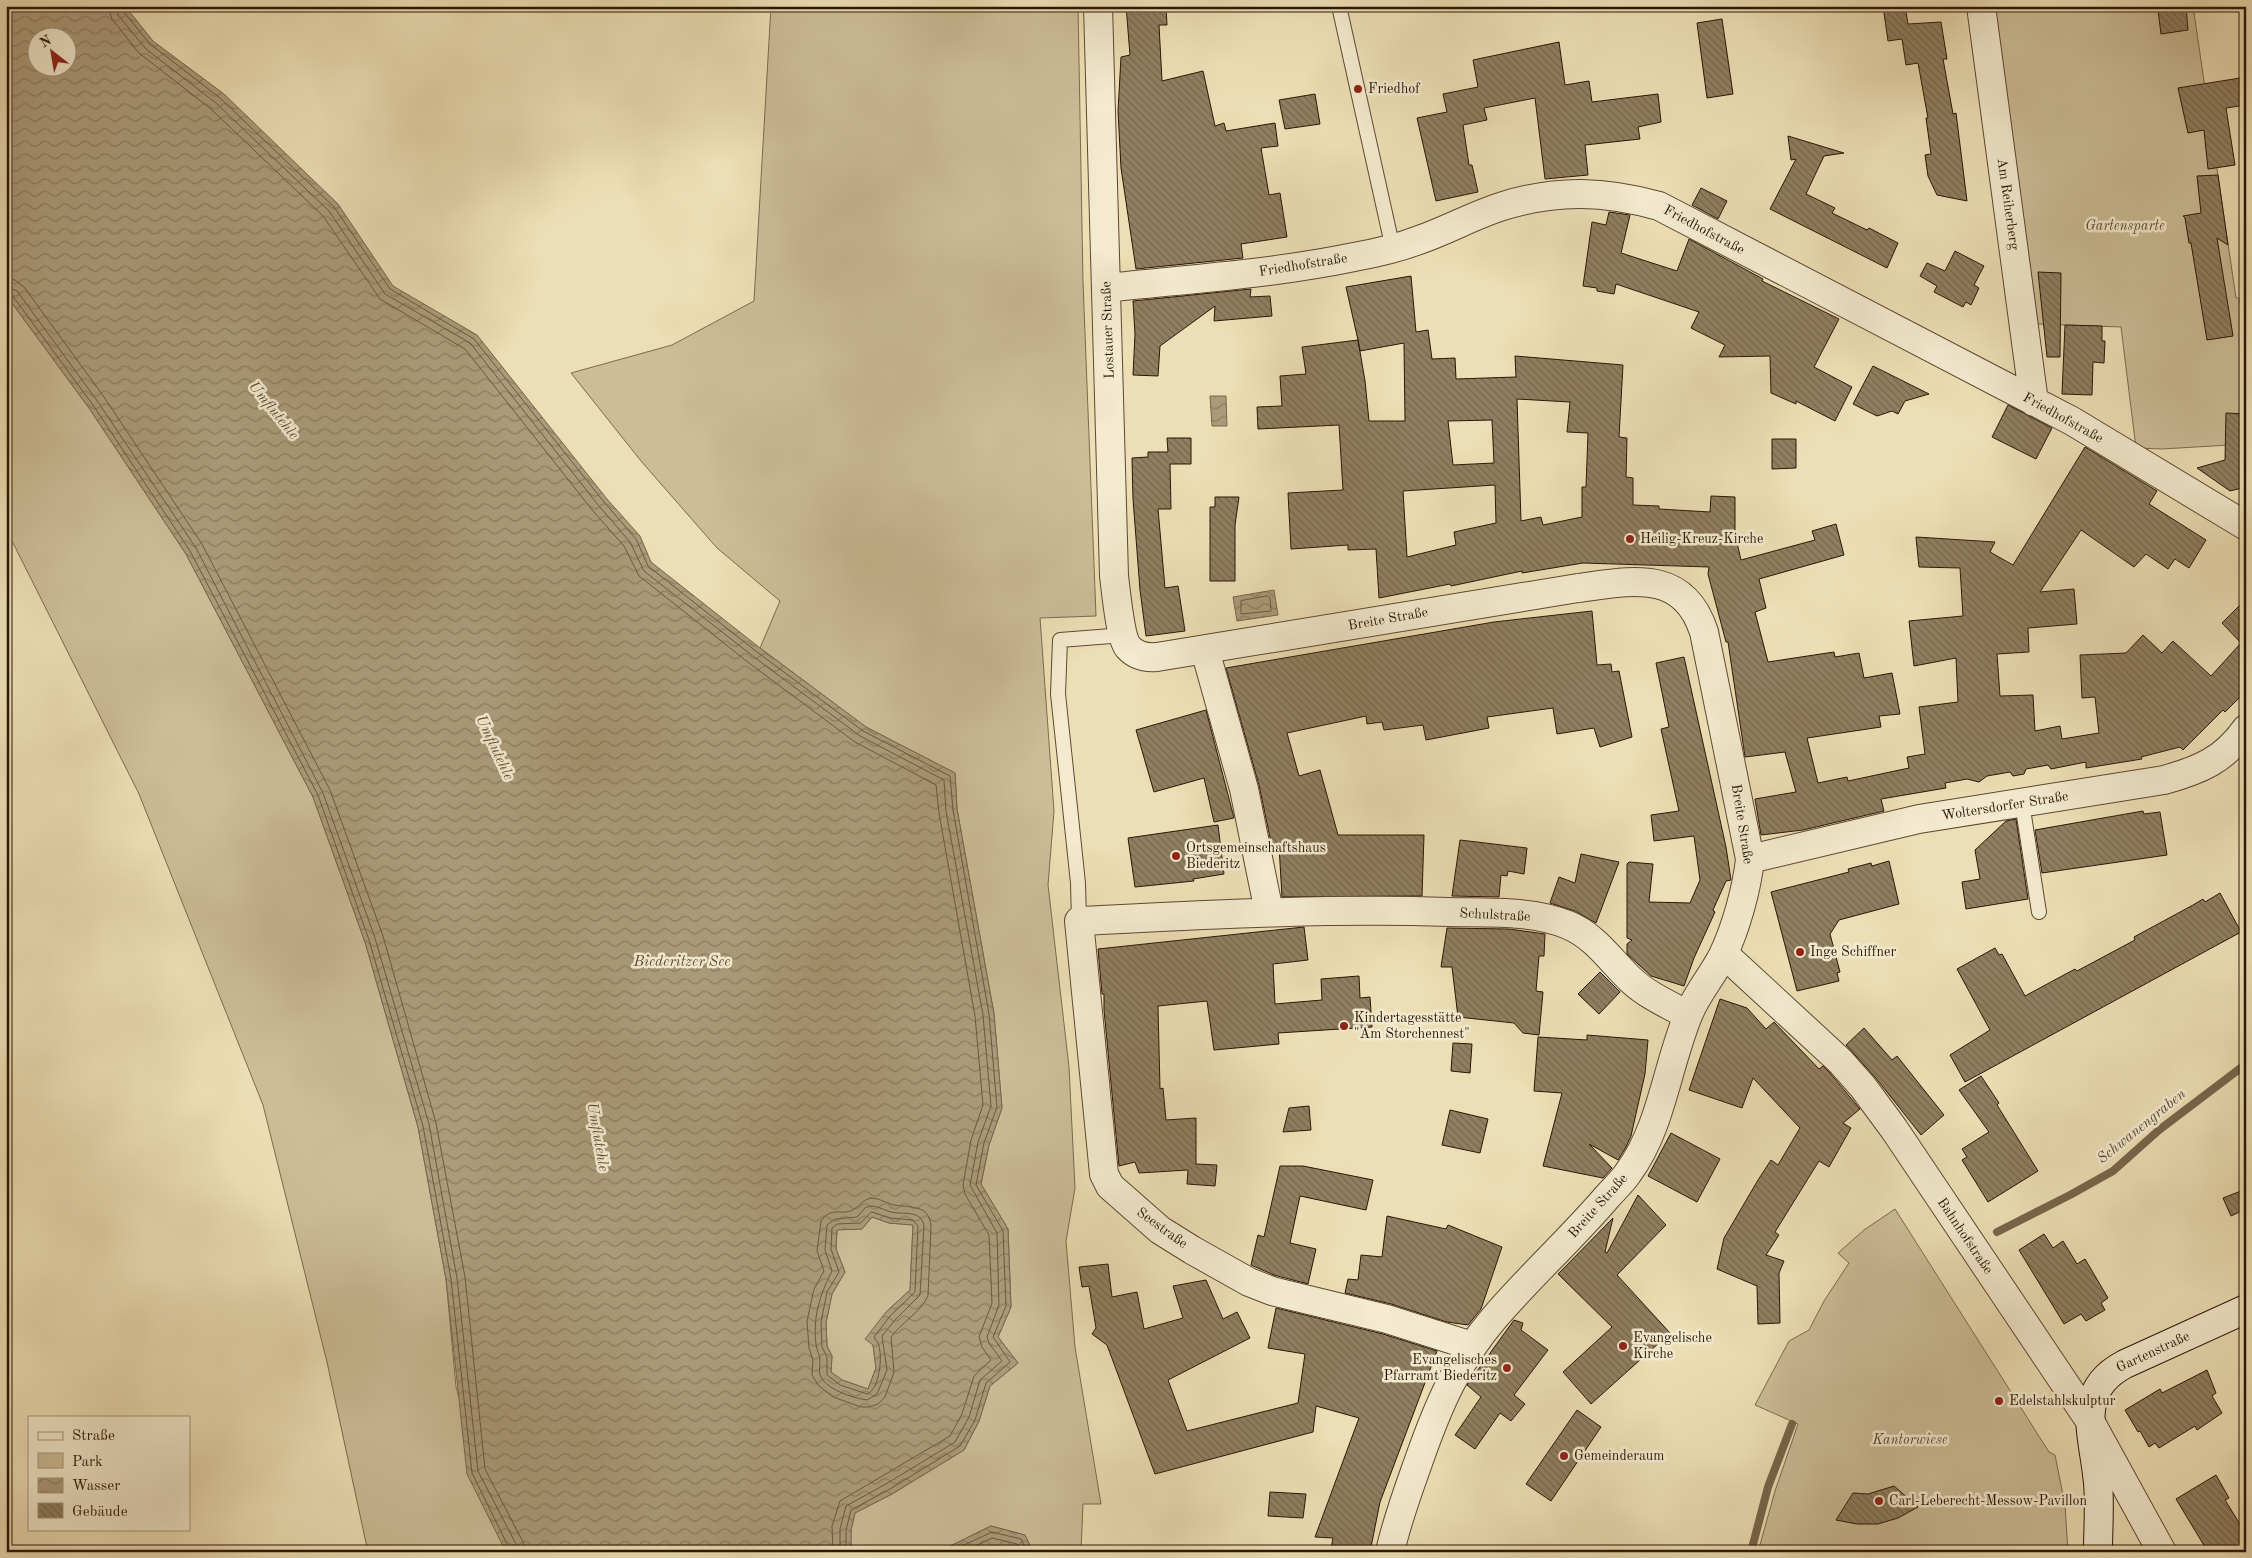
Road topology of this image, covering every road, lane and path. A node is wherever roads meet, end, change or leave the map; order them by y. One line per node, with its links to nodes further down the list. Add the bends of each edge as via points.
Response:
1 (1098, 6): 5 (street, Lostauer Straße)
2 (1339, 6): 4 (lane)
3 (1980, 6): 6 (street, Am Reiherberg)
4 (1393, 249): 5 (street, Friedhofstraße, via 1302,267); 6 (street, Friedhofstraße, via 1503,206 1537,197 1595,193 1638,200 1659,206)
5 (1107, 288): 8 (street, Lostauer Straße, via 1114,576)
6 (2034, 402): 7 (street, Friedhofstraße, via 2072,421)
7 (2246, 526)
8 (1128, 643): 9 (street, Breite Straße, via 1140,656 1150,658); 15 (lane, via 1060,640 1058,694 1078,883)
9 (1205, 650): 12 (street, Breite Straße, via 1578,588 1638,582 1667,586 1688,600 1704,632); 13 (street, via 1244,789)
10 (2246, 729): 11 (street, Woltersdorfer Straße, via 2229,750 2192,772 2164,780)
11 (2022, 803): 12 (street, Woltersdorfer Straße, via 1919,819); 14 (lane)
12 (1750, 859): 16 (street, Breite Straße, via 1748,885)
13 (1269, 912): 15 (street, Schulstraße); 17 (street, Schulstraße, via 1392,910 1547,918 1585,934 1632,981 1660,1001)
14 (2039, 912)
15 (1079, 921): 19 (street, Seestraße, via 1104,1174 1110,1186 1160,1230 1249,1282 1272,1291 1388,1319)
16 (1724, 954): 17 (street, Breite Straße); 20 (street, Bahnhofstraße, via 1840,1061 1863,1087)
17 (1688, 1015): 19 (street, Breite Straße, via 1655,1118 1629,1173)
18 (2246, 1309): 20 (street, Gartenstraße, via 2111,1371 2094,1394)
19 (1472, 1346): 21 (street, Breite Straße, via 1444,1394 1433,1421 1397,1520)
20 (2090, 1421): 22 (street, via 2098,1483); 23 (street, Bahnhofstraße)
21 (1390, 1552)
22 (2098, 1552)
23 (2162, 1552)

